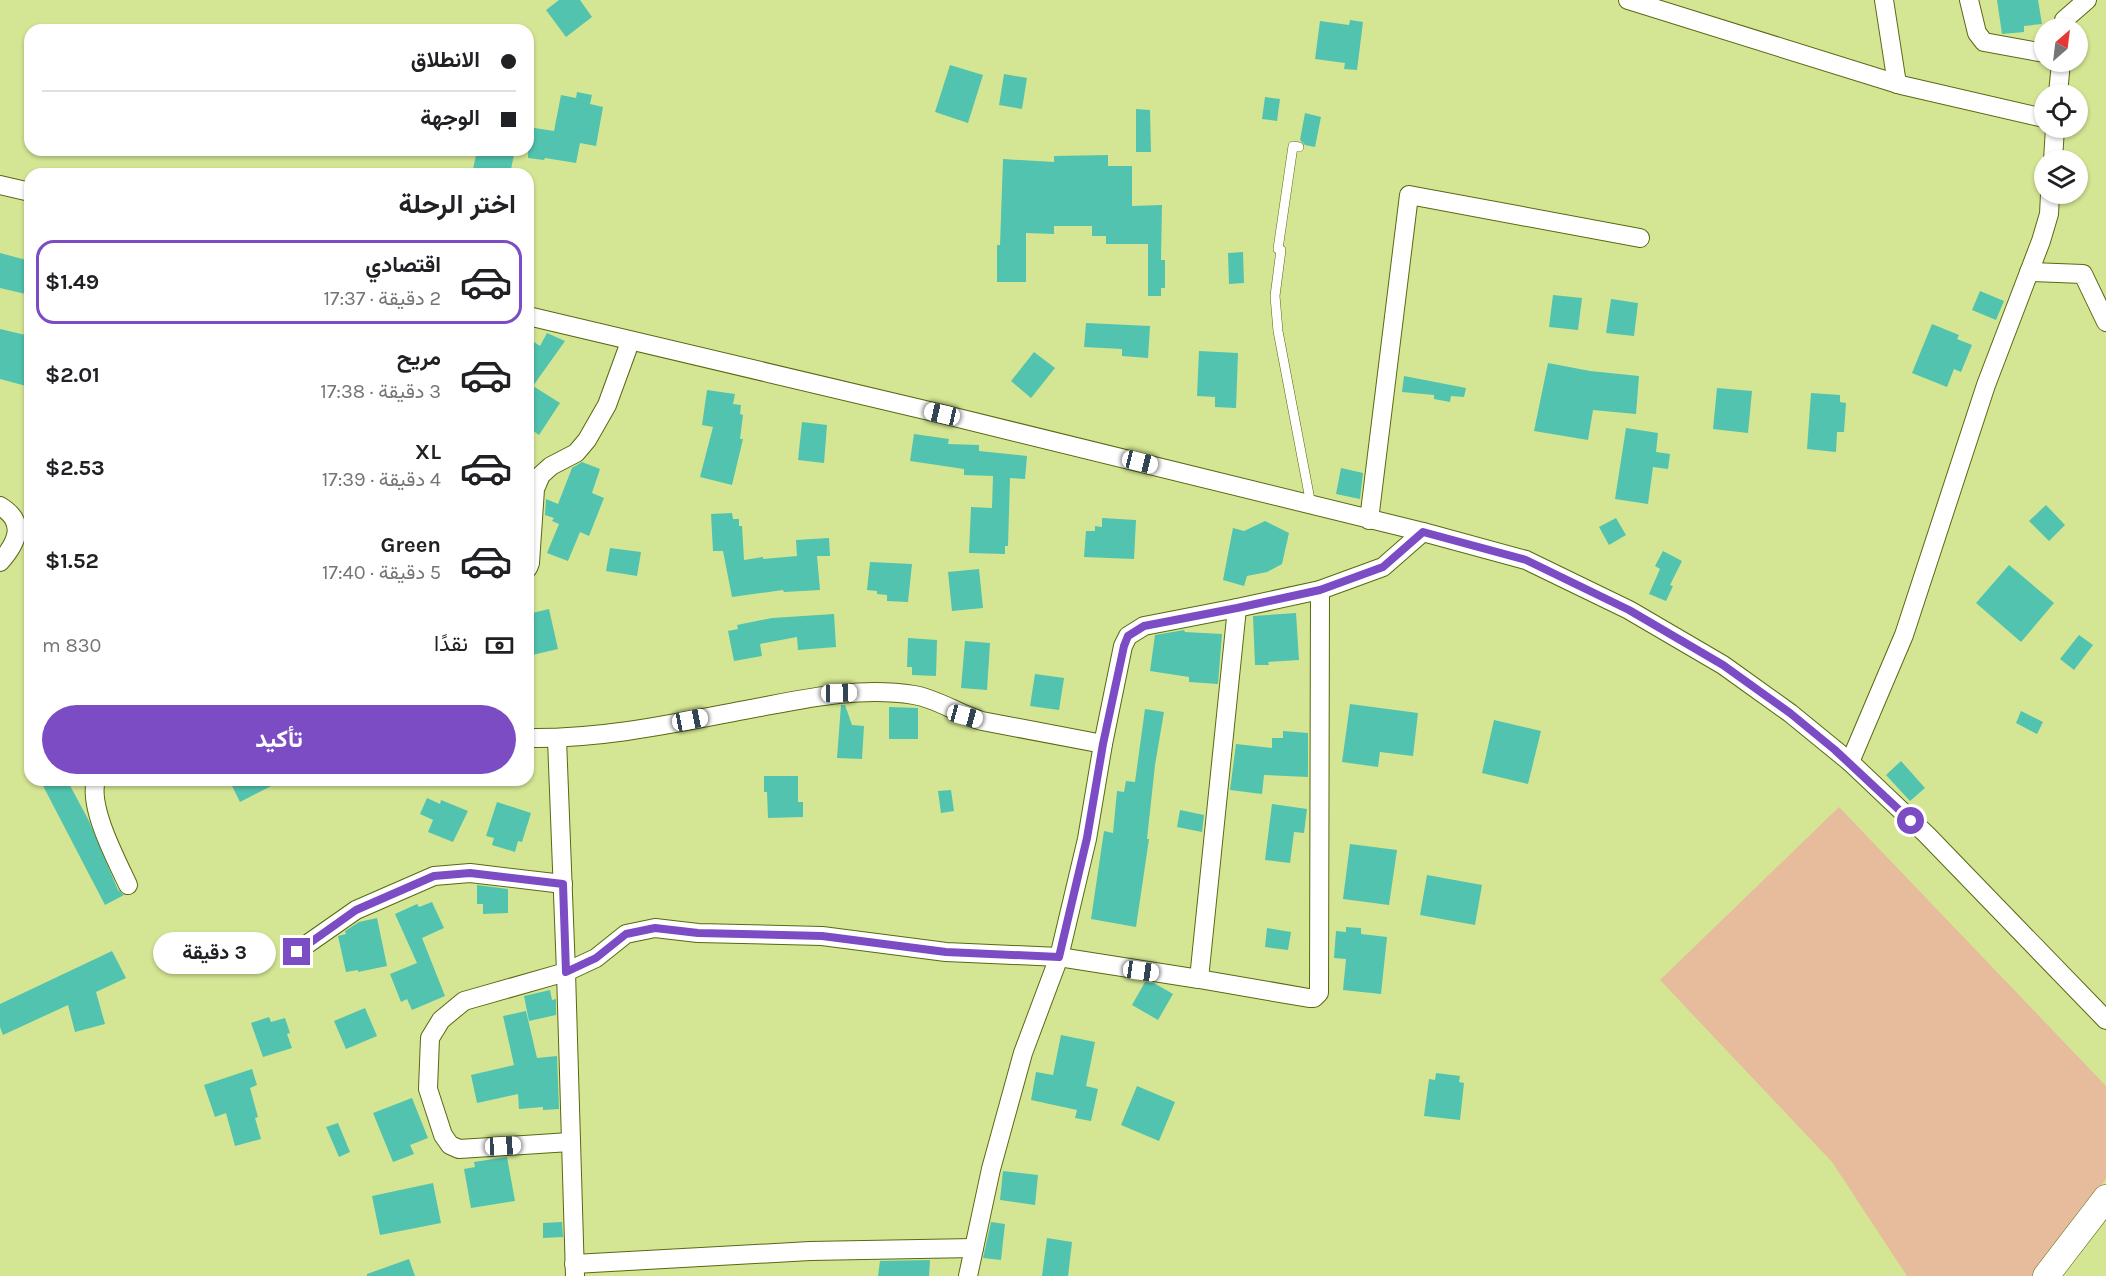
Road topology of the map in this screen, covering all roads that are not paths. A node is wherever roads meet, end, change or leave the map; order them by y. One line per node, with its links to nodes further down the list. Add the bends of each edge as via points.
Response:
1 (1884, 0): 9 (street)
2 (1969, 0): 8 (street, via 1977,33 1984,42)
3 (2063, 0): 6 (street)
4 (2087, 0): 7 (street)
5 (1632, 1): 9 (street)
6 (2064, 18)
7 (2070, 18)
8 (2034, 51)
9 (1897, 84): 10 (street)
10 (2034, 116)
11 (1299, 147): 22 (lane, via 1293,146 1275,296)
12 (0, 185): 13 (street)
13 (24, 191)
14 (2050, 204): 16 (street)
15 (1640, 238): 23 (street, via 1409,195)
16 (2029, 272): 18 (street, via 2083,274); 31 (street, via 1986,385 1904,634)
17 (534, 318): 19 (street)
18 (2106, 322)
19 (630, 342): 20 (street, via 607,405 587,440 576,453 541,475); 22 (street, via 942,414)
20 (534, 504)
21 (0, 506): 25 (street, via 8,511 17,527 9,552)
22 (1311, 506): 23 (street)
23 (1369, 520): 24 (street)
24 (1423, 532): 26 (street, via 1383,567); 31 (street, via 1526,560 1629,610 1723,665)
25 (0, 562)
26 (1320, 590): 27 (street); 38 (street, via 1319,993 1309,998)
27 (1237, 608): 30 (street, via 1144,626 1128,636); 38 (street)
28 (534, 738): 29 (street)
29 (557, 738): 30 (street, via 624,733 839,693 886,692 925,698 982,721); 33 (street)
30 (1103, 744): 36 (street, via 1087,838)
31 (1850, 762): 39 (street)
32 (95, 786): 34 (street, via 104,830)
33 (563, 884): 35 (street, via 470,873 434,876 356,910); 37 (street)
34 (128, 885)
35 (297, 952)
36 (1059, 957): 37 (street, via 946,952 822,936 655,928 626,934 596,958); 38 (street); 42 (street, via 1023,1053)
37 (566, 972): 40 (street); 40 (street, via 464,1000 441,1020 430,1038 428,1089 443,1135 459,1149)
38 (1199, 979)
39 (2106, 1020)
40 (570, 1143): 43 (street)
41 (2106, 1198): 45 (main road)
42 (974, 1248): 43 (street, via 810,1251); 44 (street)
43 (575, 1270)
44 (968, 1276)
45 (2046, 1276)

